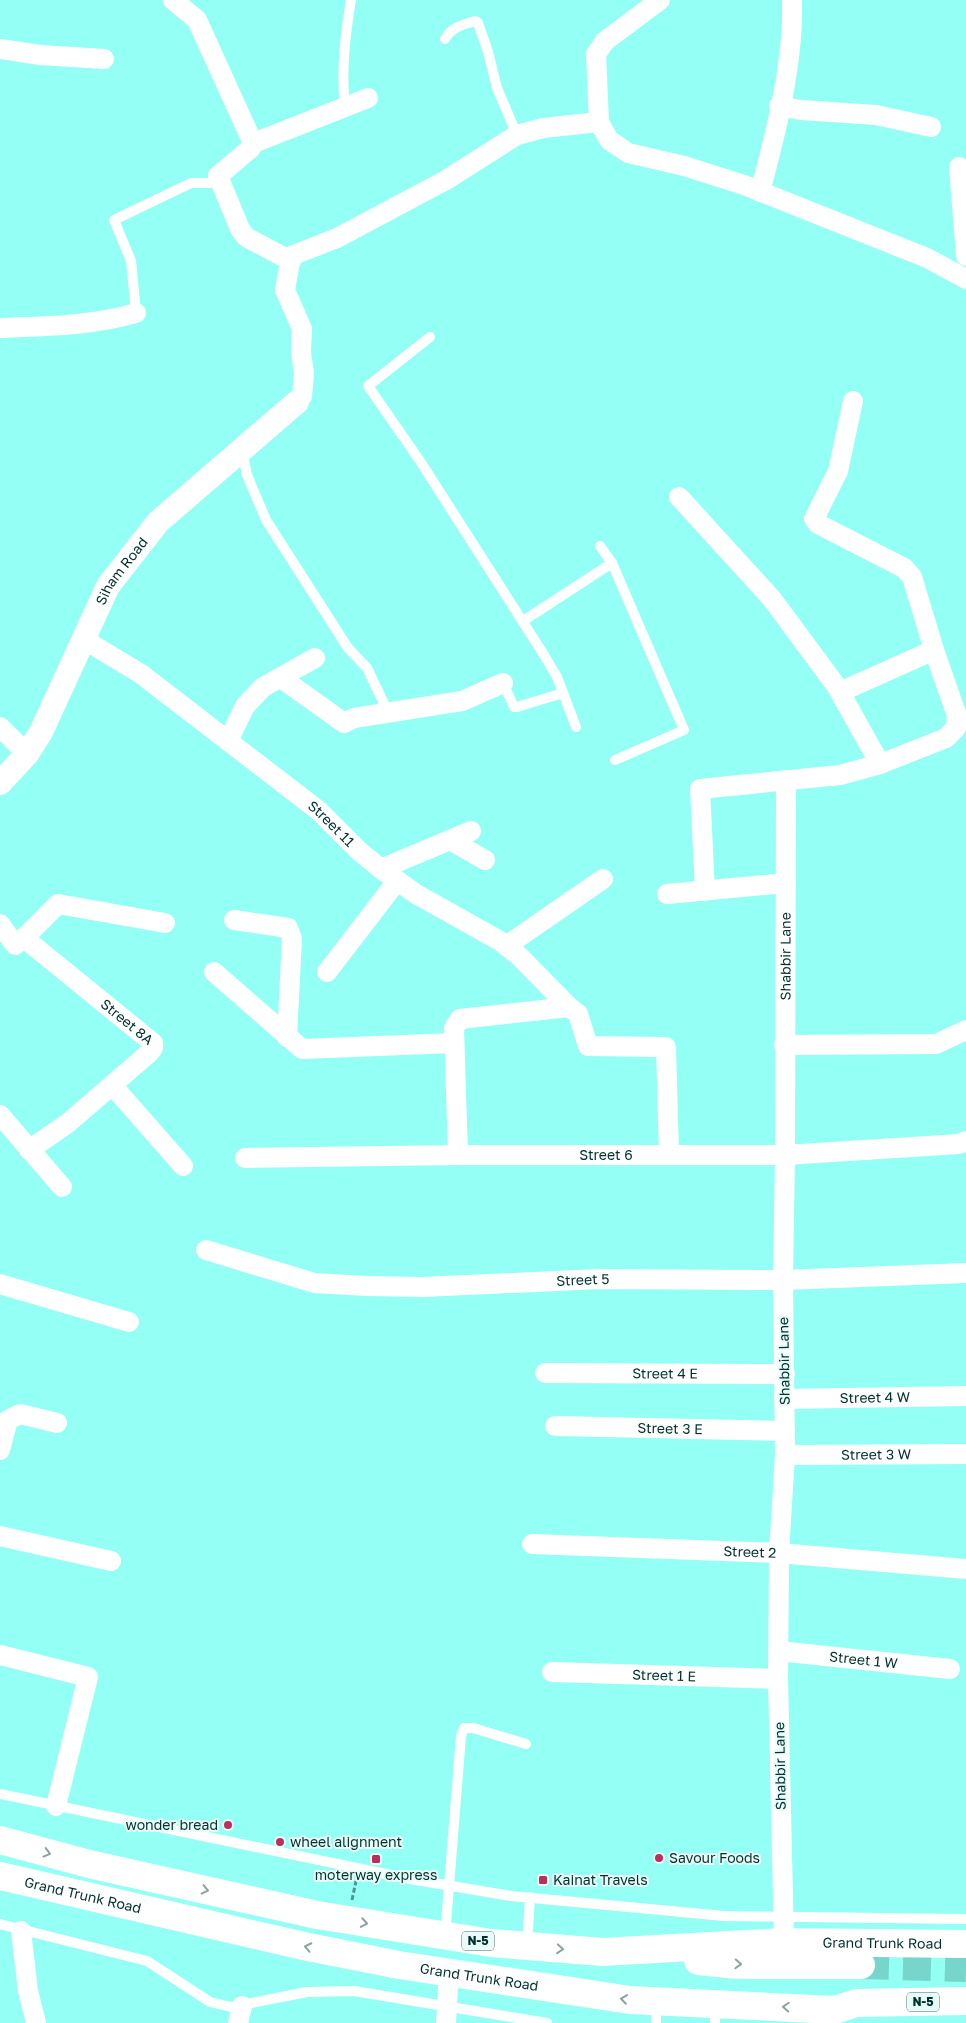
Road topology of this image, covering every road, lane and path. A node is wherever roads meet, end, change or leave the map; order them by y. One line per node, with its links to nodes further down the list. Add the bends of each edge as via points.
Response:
1 (173, 0): 14 (street, via 198,20)
2 (351, 0): 10 (lane, via 345,39)
3 (658, 0): 11 (street, via 598,49 595,62)
4 (792, 0): 9 (street, via 790,51)
5 (445, 38): 13 (lane, via 449,31 459,26 478,23 497,88)
6 (0, 49): 7 (street)
7 (104, 59)
8 (368, 98): 10 (street)
9 (779, 106): 12 (street, via 876,115); 17 (street)
10 (345, 108): 14 (street)
11 (599, 122): 13 (street, via 543,128); 17 (street, via 609,140 628,153 684,166)
12 (931, 127)
13 (517, 135): 20 (street, via 446,180 337,238 292,256)
14 (252, 144): 16 (street)
15 (959, 167): 18 (street)
16 (218, 179): 20 (street, via 246,237); 22 (lane, via 209,183 191,183 114,220 131,261)
17 (760, 192): 21 (street, via 927,258)
18 (965, 221): 19 (street)
19 (966, 256)
20 (291, 261): 26 (street, via 285,290 302,329 300,352 304,374 302,396)
21 (966, 279)
22 (136, 313): 23 (street, via 78,325)
23 (0, 328)
24 (430, 337): 31 (lane, via 368,386)
25 (853, 401): 33 (street, via 838,471 814,519 904,568 912,577)
26 (297, 402): 27 (street, Siham Road)
27 (242, 449): 32 (street, Siham Road, via 158,522 108,586); 39 (lane, via 247,475 266,520 348,648 367,668)
28 (678, 496): 37 (street, via 772,599)
29 (600, 546): 30 (lane)
30 (612, 564): 31 (lane); 44 (lane, via 684,730)
31 (523, 621): 38 (lane)
32 (83, 639): 42 (street, Street 11, via 142,674); 43 (street, Siham Road, via 41,732)
33 (934, 650): 37 (street); 45 (street, via 958,716 956,728 946,738)
34 (315, 658): 35 (street)
35 (281, 678): 39 (street, via 344,723); 42 (street, via 263,686 254,695)
36 (503, 684): 38 (lane, via 514,707); 39 (street, via 462,701)
37 (840, 692): 45 (street)
38 (563, 693): 41 (lane)
39 (388, 712)
40 (0, 726): 43 (street)
41 (576, 727)
42 (228, 741): 51 (street, Street 11, via 319,811)
43 (27, 754): 47 (street, Siham Road)
44 (614, 760)
45 (880, 764): 46 (street, via 840,774)
46 (786, 780): 54 (street, Shabbir Lane); 55 (street, via 700,789)
47 (0, 783)
48 (471, 830): 49 (street)
49 (450, 840): 50 (street); 51 (street)
50 (485, 860)
51 (381, 869): 53 (street, Street 11)
52 (603, 879): 61 (street)
53 (397, 881): 61 (street, Street 11); 63 (street)
54 (786, 883): 55 (street); 68 (street, Shabbir Lane)
55 (705, 891): 56 (street)
56 (667, 894)
57 (234, 920): 66 (street, via 288,928 292,940)
58 (165, 923): 60 (street, via 58,904)
59 (0, 924): 60 (street, Street 8A, via 15,945)
60 (24, 938): 69 (street, Street 8A, via 153,1043 149,1053)
61 (506, 946): 64 (street, Street 11)
62 (214, 972): 66 (street)
63 (328, 972)
64 (565, 1008): 67 (street, via 460,1019 454,1028); 74 (street, Street 11, via 578,1014 588,1046 666,1047)
65 (966, 1030): 68 (street, via 936,1044)
66 (287, 1037): 67 (street, via 302,1049)
67 (454, 1043): 73 (street)
68 (784, 1045): 75 (street, Shabbir Lane)
69 (112, 1085): 72 (street, Street 8A, via 68,1123); 77 (street)
70 (0, 1115): 72 (street)
71 (966, 1141): 75 (street, Street 6, via 960,1144)
72 (29, 1150): 78 (street)
73 (458, 1155): 74 (street, Street 6); 76 (street, Street 6)
74 (669, 1155): 75 (street, Street 6)
75 (785, 1155): 81 (street, Shabbir Lane)
76 (245, 1158)
77 (183, 1166)
78 (62, 1187)
79 (206, 1250): 81 (street, Street 5, via 314,1283 368,1286 423,1287 600,1279)
80 (966, 1273): 81 (street, Street 5)
81 (783, 1280): 85 (street, Shabbir Lane)
82 (0, 1284): 83 (street)
83 (129, 1322)
84 (545, 1374): 85 (street, Street 4 E)
85 (784, 1374): 87 (street, Shabbir Lane)
86 (966, 1396): 87 (street, Street 4 W)
87 (784, 1399): 90 (street, Shabbir Lane)
88 (57, 1423): 91 (street, via 20,1414 8,1420)
89 (555, 1426): 90 (street, Street 3 E)
90 (785, 1431): 93 (street, Shabbir Lane)
91 (0, 1450)
92 (966, 1454): 93 (street, Street 3 W)
93 (785, 1455): 96 (street, Shabbir Lane)
94 (0, 1536): 97 (street)
95 (532, 1544): 96 (street, Street 2)
96 (779, 1554): 98 (street, Street 2); 99 (street, Shabbir Lane)
97 (111, 1561)
98 (966, 1569)
99 (778, 1651): 101 (street, Street 1 W); 103 (street, Shabbir Lane)
100 (0, 1655): 106 (street, via 88,1677)
101 (950, 1669)
102 (552, 1672): 103 (street, Street 1 E)
103 (778, 1679): 113 (street, Shabbir Lane)
104 (526, 1744): 109 (lane, via 464,1728)
105 (0, 1794): 106 (lane)
106 (56, 1806): 109 (lane)
107 (0, 1840): 115 (highway, Grand Trunk Road / N-5, one-way to 115, via 89,1864 317,1915)
108 (0, 1876): 120 (highway, Grand Trunk Road / N-5, one-way to 108, via 308,1947)
109 (450, 1885): 110 (lane); 115 (lane)
110 (530, 1897): 113 (lane, via 724,1916); 117 (lane)
111 (966, 1919): 113 (lane)
112 (0, 1924): 114 (lane)
113 (784, 1930): 116 (highway, Grand Trunk Road / N-5); 118 (highway, Grand Trunk Road / N-5)
114 (21, 1931): 124 (lane, via 147,1961 210,2002 231,2007); 127 (street, via 28,1990)
115 (445, 1936): 117 (highway, Grand Trunk Road / N-5)
116 (966, 1944)
117 (526, 1946): 118 (highway, Grand Trunk Road / N-5, one-way to 118)
118 (602, 1952): 119 (highway, one-way to 119, via 738,1965)
119 (861, 1965)
120 (449, 1973): 122 (highway, Grand Trunk Road / N-5, one-way to 120, via 630,2000); 125 (street)
121 (966, 2002): 126 (highway, Grand Trunk Road / N-5, via 856,2004)
122 (656, 2012): 123 (highway, Grand Trunk Road / N-5)
123 (715, 2014): 126 (highway, Grand Trunk Road / N-5, one-way to 123)
124 (240, 2015): 125 (lane, via 281,1997 331,1990 354,1991)
125 (446, 2015): 128 (lane)
126 (846, 2016)
127 (36, 2023)
128 (547, 2023)

